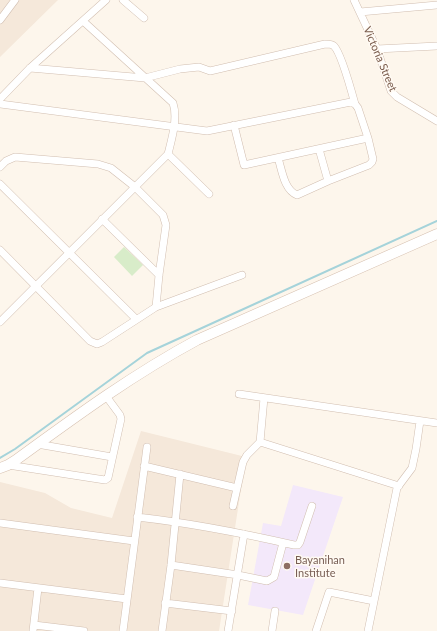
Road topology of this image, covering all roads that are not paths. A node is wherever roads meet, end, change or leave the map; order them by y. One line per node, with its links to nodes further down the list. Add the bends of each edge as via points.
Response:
1 (15, 0): 8 (street)
2 (106, 0): 9 (street)
3 (123, 0): 7 (street)
4 (354, 0): 6 (street, Victoria Street)
5 (437, 5): 6 (street)
6 (360, 12): 11 (street, Victoria Street)
7 (144, 18)
8 (0, 20)
9 (83, 21): 12 (street); 13 (street)
10 (437, 46): 11 (street)
11 (377, 49): 17 (street, Victoria Street, via 391,91)
12 (30, 68): 13 (street); 14 (street)
13 (145, 78): 16 (street, via 180,69 199,67 210,71 331,44 335,47); 19 (street, via 173,103)
14 (0, 99)
15 (0, 104): 19 (street)
16 (355, 104): 18 (street, via 351,102); 20 (street)
17 (437, 121)
18 (234, 125): 19 (street, via 207,131); 23 (street, via 244,165)
19 (174, 126): 22 (street)
20 (368, 138): 21 (street); 25 (street, via 372,162)
21 (319, 149): 23 (street); 25 (street)
22 (168, 154): 27 (street); 28 (street)
23 (278, 158): 25 (street, via 287,187 292,193 297,195)
24 (0, 167): 27 (street, via 15,157 98,164 111,168)
25 (328, 181)
26 (0, 184): 32 (street)
27 (135, 187): 29 (street); 33 (street, via 163,215 166,225)
28 (209, 194)
29 (102, 219): 32 (street); 33 (street)
30 (437, 234): 40 (street, via 197,340 160,360)
31 (0, 250): 35 (street)
32 (70, 253): 35 (street); 37 (street)
33 (159, 275): 36 (street)
34 (242, 275): 36 (street)
35 (36, 286): 37 (street, via 90,341 96,344); 38 (street)
36 (156, 307): 37 (street)
37 (136, 319)
38 (1, 320)
39 (239, 394): 41 (street)
40 (106, 396): 45 (street); 47 (street, via 121,419)
41 (264, 398): 42 (street); 44 (street)
42 (420, 421): 43 (street); 51 (street, via 412,468)
43 (437, 424)
44 (260, 442): 51 (street); 52 (street, via 243,462)
45 (37, 444): 47 (street); 49 (street)
46 (147, 447): 48 (street)
47 (112, 457): 49 (street, via 108,478 102,480)
48 (144, 466): 50 (street); 55 (street)
49 (4, 467)
50 (180, 474): 52 (street); 56 (street)
51 (399, 486): 66 (street)
52 (238, 488): 53 (street)
53 (233, 506)
54 (312, 506): 60 (street, via 298,545)
55 (138, 517): 56 (street); 59 (street)
56 (176, 521): 58 (street); 61 (street)
57 (0, 524): 59 (street)
58 (244, 534): 60 (street); 62 (street)
59 (134, 541): 65 (street)
60 (282, 543): 62 (street, via 274,577 267,581)
61 (171, 566): 62 (street); 67 (street)
62 (238, 575): 68 (street)
63 (0, 583): 64 (street)
64 (38, 588): 65 (street); 70 (street)
65 (127, 599): 72 (street)
66 (374, 601): 76 (street, via 329,592); 77 (street)
67 (165, 603): 68 (street); 73 (street)
68 (232, 611): 74 (street)
69 (276, 611): 75 (street)
70 (33, 628): 71 (street)
71 (84, 631)
72 (123, 631)
73 (162, 631)
74 (228, 631)
75 (272, 631)
76 (316, 631)
77 (368, 631)

